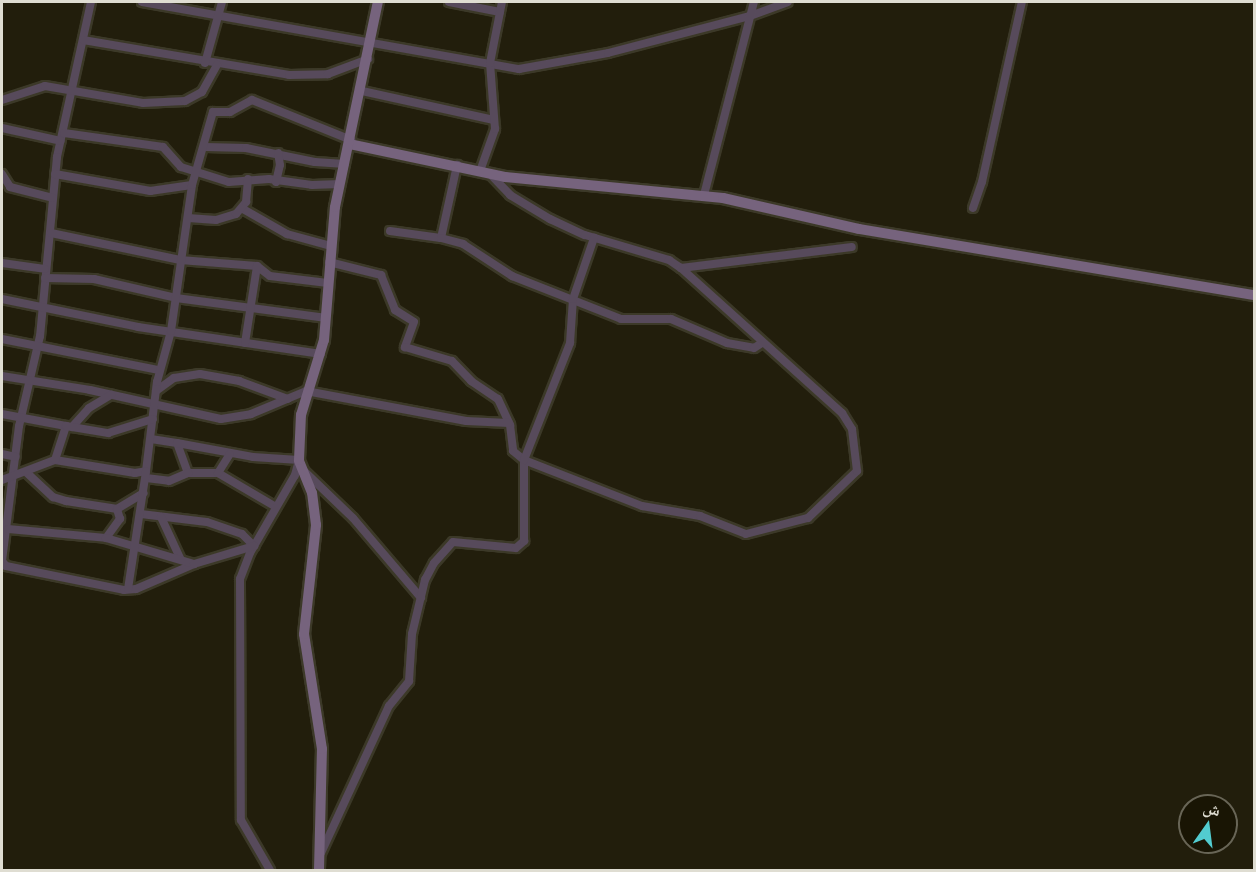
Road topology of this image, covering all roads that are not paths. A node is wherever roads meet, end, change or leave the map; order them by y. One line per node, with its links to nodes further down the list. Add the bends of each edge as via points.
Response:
1 (91, 2): 13 (street)
2 (142, 2): 11 (street)
3 (222, 2): 11 (street)
4 (378, 2): 14 (main road)
5 (449, 2): 10 (street)
6 (501, 2): 10 (street)
7 (754, 2): 12 (street)
8 (788, 2): 12 (street)
9 (1022, 2): 40 (street)
10 (500, 12): 17 (street)
11 (220, 16): 14 (street); 16 (street)
12 (750, 16): 17 (street, via 552,64 519,69); 38 (street)
13 (83, 40): 16 (street); 19 (street)
14 (371, 40): 15 (main road); 17 (street)
15 (368, 59): 18 (street, via 347,69 312,75); 20 (main road)
16 (205, 63): 18 (street)
17 (490, 63): 22 (street)
18 (217, 65): 19 (street, via 202,92 185,101 143,103)
19 (73, 90): 21 (street, via 38,86); 24 (street)
20 (362, 91): 22 (street); 25 (main road)
21 (2, 100)
22 (494, 120): 31 (street)
23 (2, 128): 24 (street)
24 (63, 136): 30 (street, via 163,147 181,167); 33 (street)
25 (350, 142): 26 (street, via 252,100 230,112 213,112); 28 (main road); 29 (main road)
26 (206, 147): 27 (street); 30 (street)
27 (278, 153): 28 (street); 35 (street)
28 (345, 164): 36 (main road)
29 (457, 165): 31 (main road); 45 (street)
30 (197, 172): 34 (street, via 229,182); 37 (street)
31 (485, 172): 38 (main road); 46 (street, via 533,210)
32 (2, 174): 39 (street, via 10,187)
33 (55, 174): 37 (street, via 150,191); 39 (street)
34 (248, 179): 35 (street); 41 (street)
35 (276, 182): 36 (street)
36 (340, 184): 47 (main road)
37 (192, 185): 42 (street)
38 (704, 195): 57 (main road, via 859,229)
39 (53, 198): 44 (street)
40 (973, 208)
41 (243, 209): 42 (street, via 227,218); 47 (street, via 287,234)
42 (188, 218): 49 (street)
43 (390, 231): 45 (street)
44 (51, 233): 49 (street); 54 (street)
45 (441, 238): 60 (street, via 463,244 512,276)
46 (594, 238): 53 (street, via 669,260); 60 (street)
47 (331, 246): 50 (main road)
48 (852, 248): 53 (street)
49 (180, 260): 52 (street); 58 (street)
50 (329, 262): 56 (main road); 81 (street, via 381,275 395,310 414,322 405,347 452,361 471,381 498,399)
51 (2, 263): 54 (street)
52 (257, 266): 56 (street, via 270,276); 62 (street)
53 (681, 268): 67 (street)
54 (45, 269): 55 (street)
55 (45, 278): 58 (street, via 94,279); 61 (street)
56 (328, 283): 63 (main road)
57 (1254, 295)
58 (176, 298): 62 (street); 64 (street)
59 (2, 299): 61 (street)
60 (573, 299): 67 (street, via 621,319 671,319 727,343 754,348); 89 (street, via 570,343)
61 (43, 306): 64 (street); 68 (street)
62 (250, 309): 63 (street); 66 (street)
63 (325, 318): 69 (main road)
64 (171, 331): 66 (street); 70 (street)
65 (2, 339): 68 (street)
66 (245, 343): 69 (street)
67 (762, 343): 89 (street, via 842,413 852,429 857,471 808,518 746,534 700,516 642,506)
68 (38, 346): 70 (street); 72 (street)
69 (321, 354): 74 (main road)
70 (159, 370): 73 (street)
71 (2, 376): 72 (street)
72 (30, 379): 75 (street); 79 (street)
73 (156, 391): 76 (street, via 174,378 200,374 250,384); 77 (street)
74 (306, 391): 76 (street); 81 (street, via 466,421); 90 (main road, via 301,415)
75 (111, 395): 77 (street); 82 (street)
76 (288, 399): 77 (street, via 251,414 221,419)
77 (155, 405): 80 (street)
78 (2, 414): 79 (street)
79 (21, 418): 82 (street); 87 (street)
80 (153, 419): 82 (street, via 108,434); 83 (street)
81 (509, 423): 89 (street, via 513,451)
82 (69, 426): 88 (street)
83 (151, 439): 84 (street); 94 (street)
84 (177, 443): 86 (street); 92 (street)
85 (2, 454): 87 (street)
86 (230, 454): 90 (street); 93 (street)
87 (16, 457): 95 (street)
88 (55, 460): 91 (street); 94 (street)
89 (524, 460): 109 (street, via 524,541 516,548 453,542 434,563)
90 (300, 465): 98 (street); 109 (street, via 333,496); 110 (main road, via 312,493 316,519 304,634 322,749)
91 (27, 472): 95 (street); 99 (street, via 60,500)
92 (188, 473): 93 (street); 94 (street, via 169,481)
93 (218, 473): 98 (street)
94 (146, 475): 97 (street)
95 (15, 476): 96 (street); 102 (street)
96 (2, 480)
97 (144, 493): 99 (street); 100 (street)
98 (276, 507): 104 (street)
99 (117, 509): 103 (street, via 120,519)
100 (141, 514): 101 (street); 105 (street)
101 (161, 517): 104 (street, via 207,522 242,534); 106 (street)
102 (5, 531): 103 (street); 108 (street, via 2,561 6,566)
103 (106, 538): 105 (street)
104 (254, 546): 107 (street); 111 (street, via 240,589 241,820)
105 (133, 547): 106 (street); 108 (street)
106 (181, 560): 107 (street)
107 (194, 564): 108 (street)
108 (128, 590)
109 (421, 597): 110 (street, via 412,634 409,681 389,706)
110 (321, 853): 112 (main road)
111 (270, 870)
112 (320, 870)

